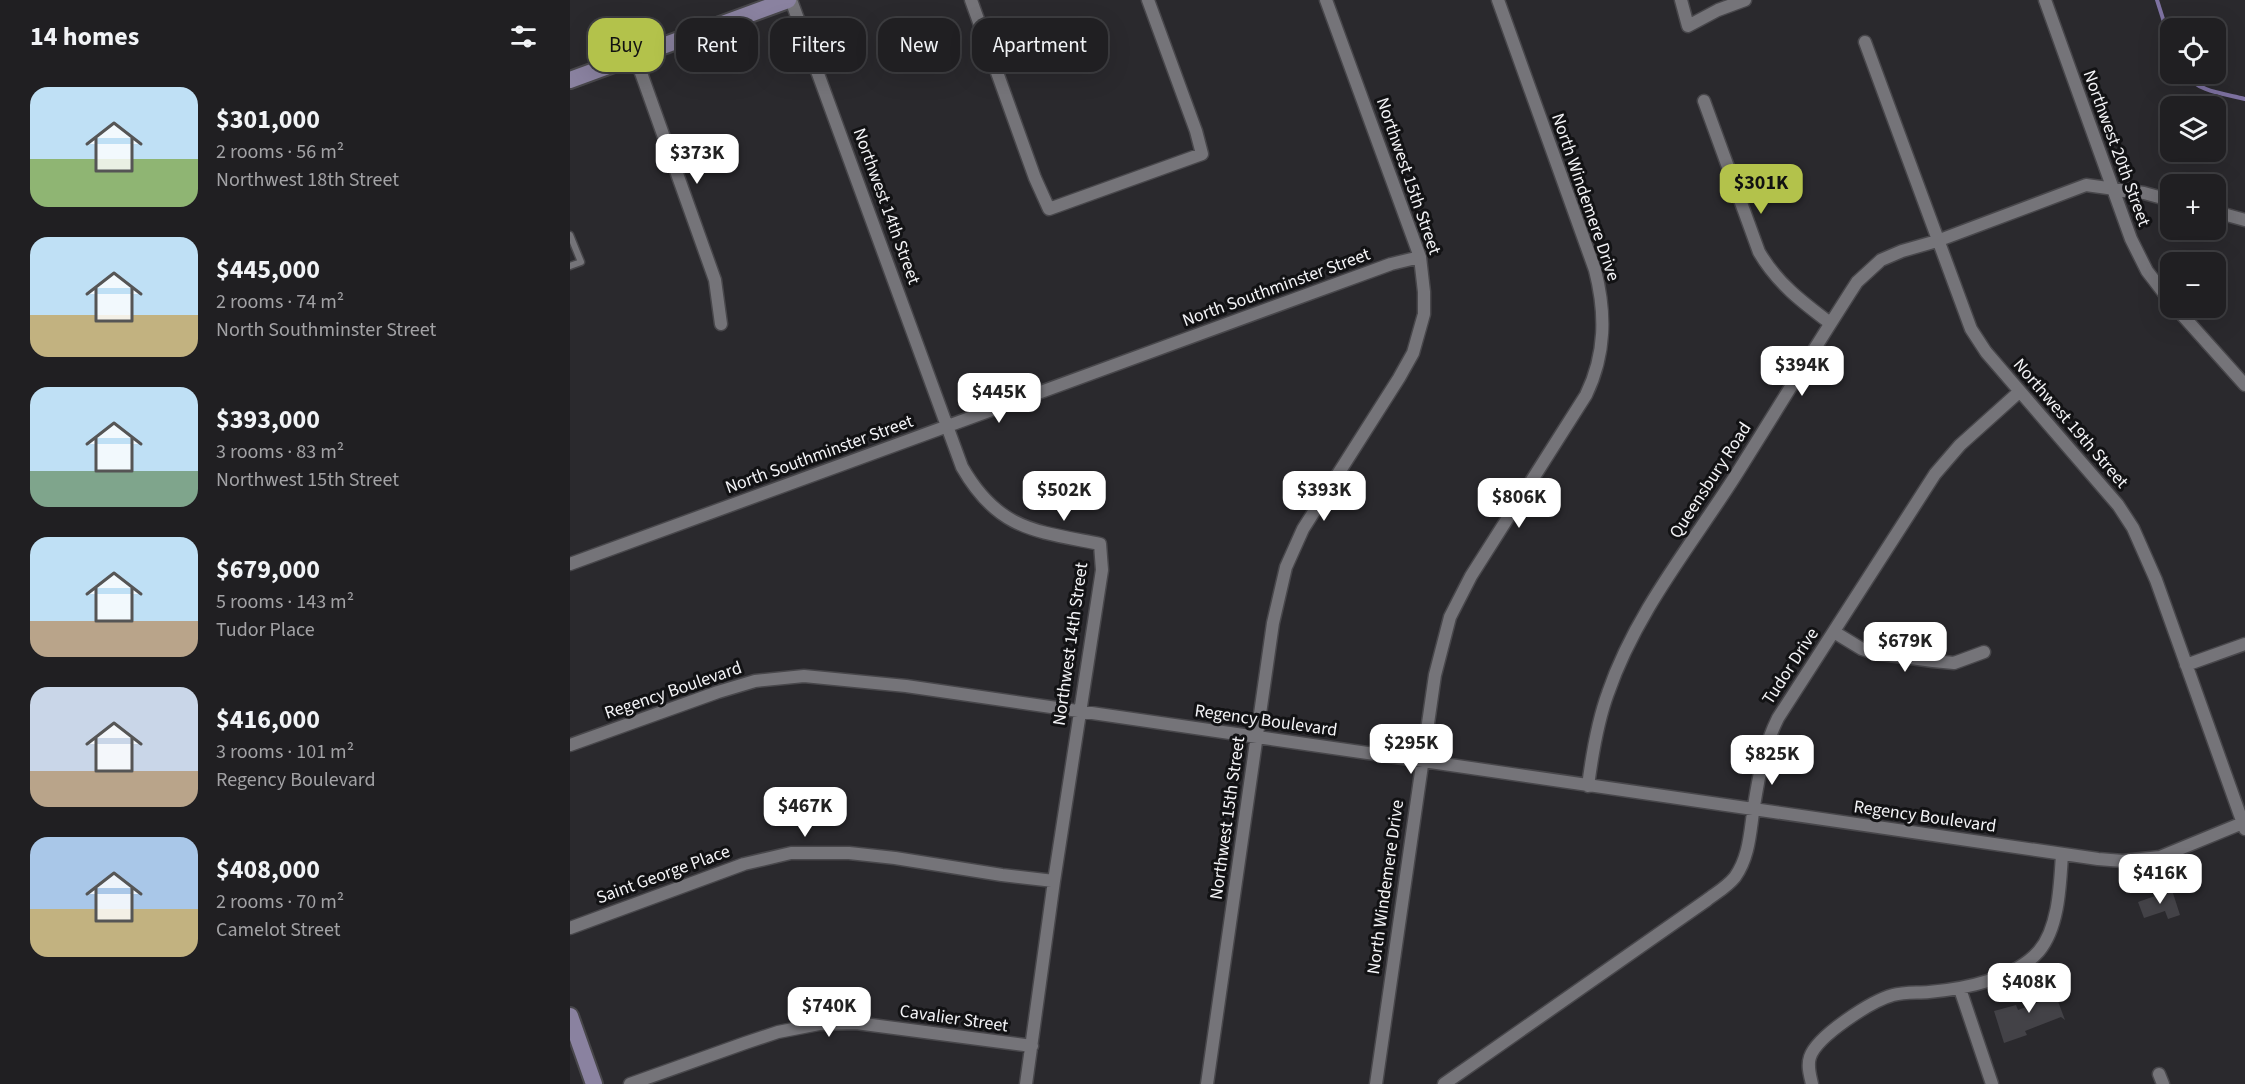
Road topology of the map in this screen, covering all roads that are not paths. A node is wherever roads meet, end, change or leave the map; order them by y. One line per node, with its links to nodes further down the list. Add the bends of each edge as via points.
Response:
1 (790, 0): 10 (main road); 29 (street, Northwest 14th Street)
2 (971, 0): 3 (street, via 1049,209 1202,154)
3 (1148, 0)
4 (1326, 0): 21 (street, Northwest 15th Street)
5 (1498, 0): 38 (street, North Windemere Drive, via 1595,270 1603,308 1602,347 1586,395 1471,576 1450,617 1435,675)
6 (1681, 0): 7 (street, via 1688,26)
7 (1745, 0)
8 (2045, 0): 15 (street, Northwest 20th Street)
9 (1865, 42): 20 (street, Northwest 19th Street)
10 (664, 46)
11 (592, 72): 13 (main road)
12 (641, 72): 26 (street, via 716,280)
13 (570, 80)
14 (1704, 101): 25 (street, via 1759,252 1785,287)
15 (2113, 189): 16 (street, Queensbury Road); 20 (street, Queensbury Road, via 2086,185); 23 (street, Northwest 20th Street, via 2131,239)
16 (2160, 197)
17 (2226, 215): 18 (street)
18 (2245, 220)
19 (570, 235): 22 (lane, via 581,262)
20 (1937, 241): 25 (street, Queensbury Road, via 1881,260 1857,282); 28 (street, Northwest 19th Street, via 1971,329)
21 (1420, 257): 29 (street, North Southminster Street, via 1391,264); 36 (street, Northwest 15th Street, via 1424,314 1413,353 1314,511 1286,567 1273,623)
22 (570, 266)
23 (2160, 288)
24 (2185, 318): 27 (street)
25 (1830, 323): 39 (street, Queensbury Road, via 1629,641 1607,694)
26 (721, 324)
27 (2245, 385)
28 (2019, 392): 31 (street, Tudor Drive, via 1960,445 1935,474); 34 (street, Northwest 19th Street, via 2130,522 2156,580)
29 (948, 426): 30 (street, North Southminster Street); 35 (street, Northwest 14th Street, via 962,467 996,510 1035,532 1100,544 1102,570)
30 (570, 564)
31 (1834, 632): 33 (street, via 1862,649 1933,661 1954,663); 40 (street, Tudor Drive, via 1771,733 1764,749)
32 (2245, 644): 34 (street)
33 (1984, 652)
34 (2186, 665): 41 (street, Northwest 19th Street)
35 (1080, 712): 36 (street, Regency Boulevard); 37 (street, Regency Boulevard, via 906,686 781,677 718,692); 43 (street, Northwest 14th Street)
36 (1258, 737): 38 (street, Regency Boulevard); 51 (street, Northwest 15th Street)
37 (570, 745)
38 (1422, 762): 39 (street, Regency Boulevard); 52 (street, North Windemere Drive)
39 (1588, 786): 40 (street, Regency Boulevard)
40 (1753, 810): 42 (street, Regency Boulevard); 53 (street, Tudor Drive, via 1746,854 1726,886)
41 (2244, 825): 42 (street, Regency Boulevard, via 2145,860)
42 (2062, 854): 45 (street, via 2054,919 2038,952 2019,967)
43 (1054, 881): 44 (street, Saint George Place, via 849,853 791,853 729,869); 47 (street, Northwest 14th Street)
44 (570, 928)
45 (1960, 989): 54 (street, via 1896,994 1863,1008 1813,1050 1809,1067); 55 (street)
46 (570, 1016): 48 (main road)
47 (1032, 1046): 49 (street, Cavalier Street, via 856,1023 819,1024 778,1032); 50 (street, Northwest 14th Street)
48 (592, 1083)
49 (630, 1084)
50 (1026, 1084)
51 (1207, 1084)
52 (1376, 1084)
53 (1444, 1084)
54 (1812, 1084)
55 (1992, 1084)

